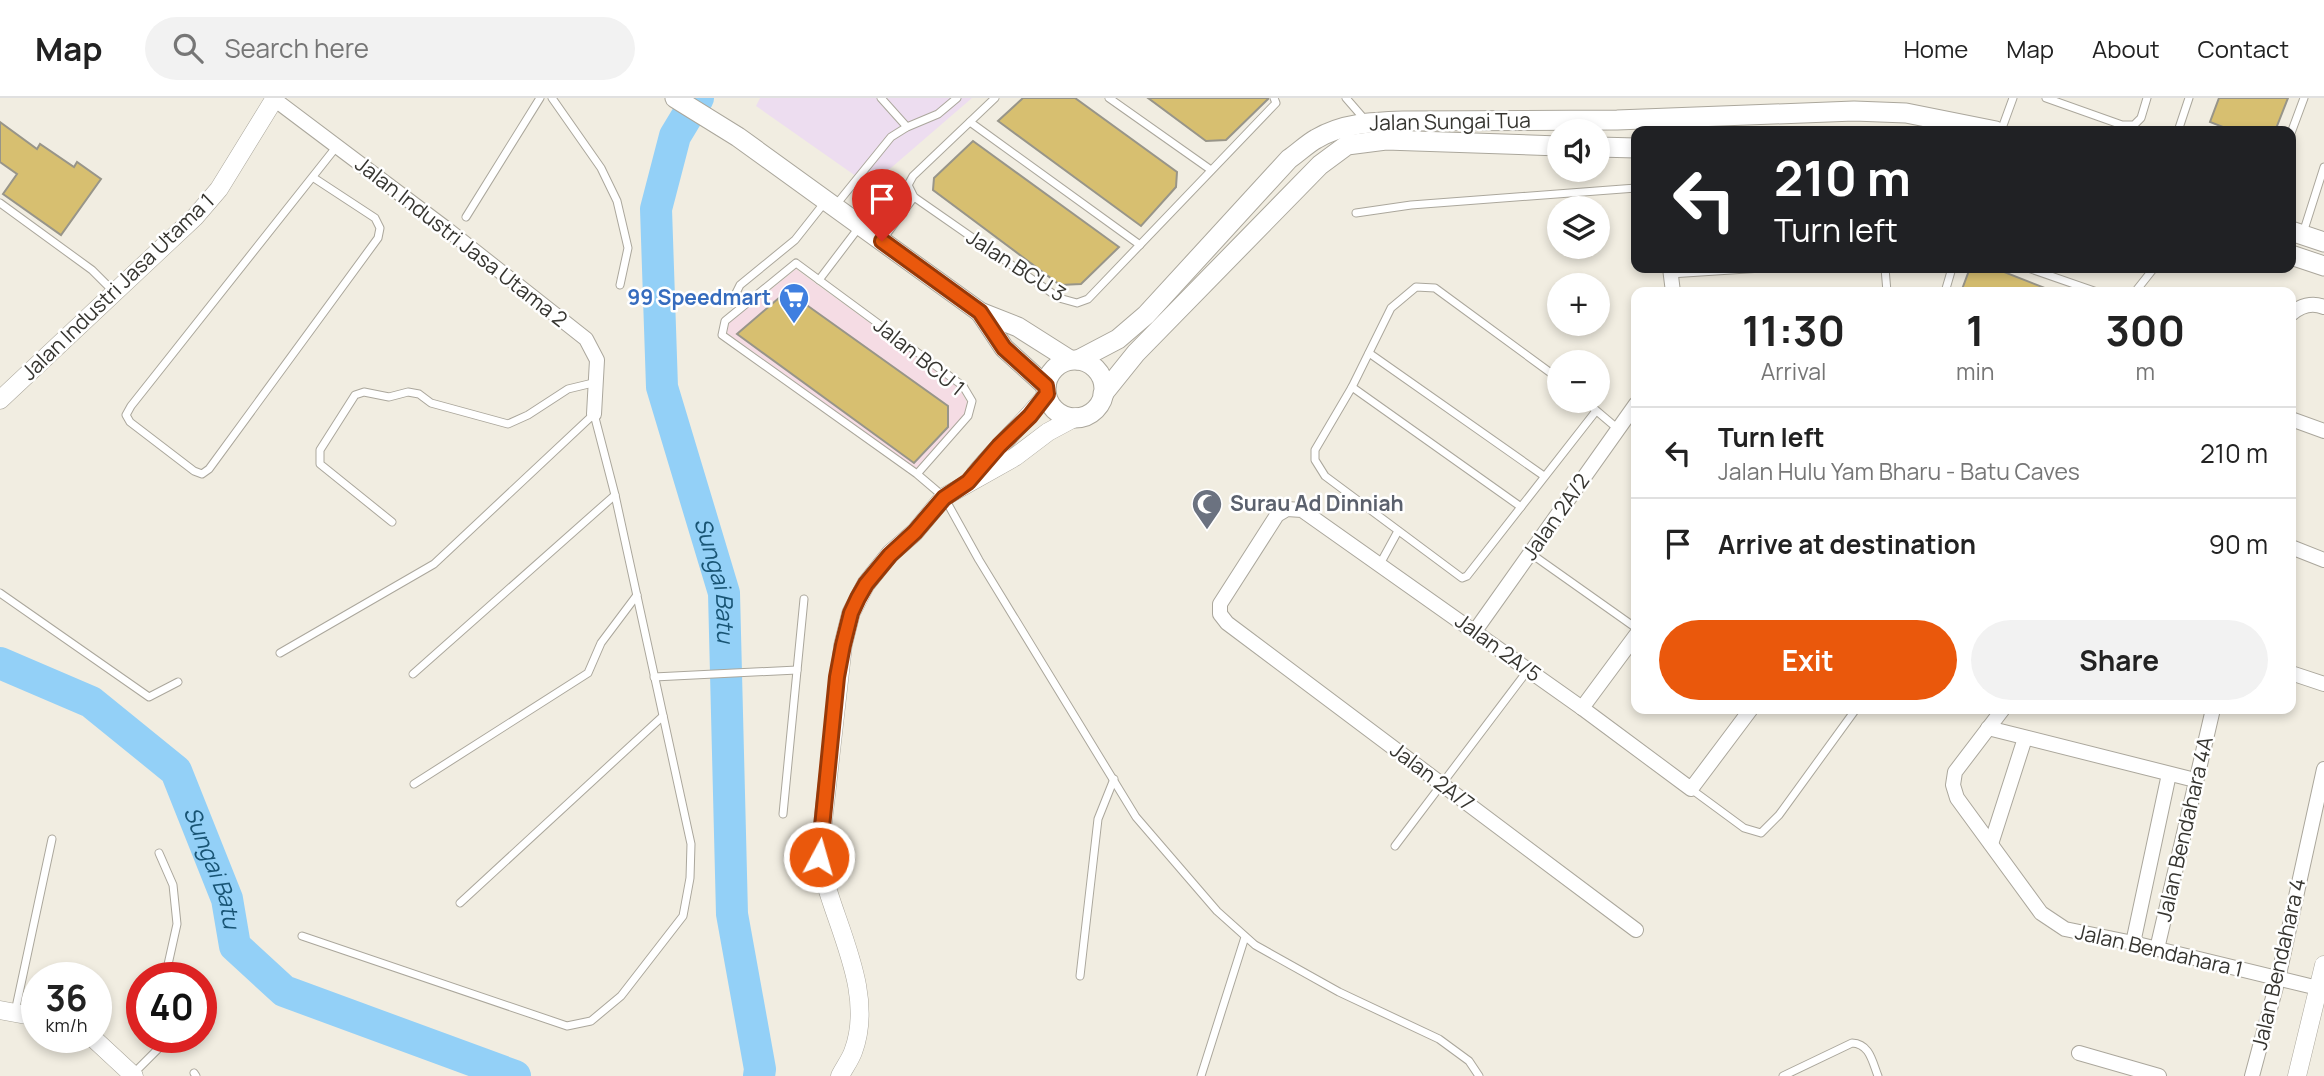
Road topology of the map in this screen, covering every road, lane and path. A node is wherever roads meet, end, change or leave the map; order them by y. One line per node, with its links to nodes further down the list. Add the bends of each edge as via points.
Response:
1 (274, 98): 26 (street, Jalan Industri Jasa Utama 2); 49 (street, Jalan Industri Jasa Utama 1, via 219,189)
2 (540, 98): 37 (lane)
3 (552, 98): 47 (lane, via 601,168 617,201 628,248)
4 (675, 98): 35 (main road)
5 (881, 98): 24 (lane)
6 (957, 98): 24 (lane, via 938,114)
7 (995, 98): 16 (lane)
8 (1109, 98): 30 (lane)
9 (1274, 98): 30 (lane, Jalan BCU 3, via 1276,103)
10 (1346, 98): 17 (lane)
11 (2012, 98): 21 (lane)
12 (2046, 98): 13 (lane, via 2134,125)
13 (2147, 98)
14 (2189, 98): 22 (lane)
15 (2304, 98): 23 (lane)
16 (970, 122): 33 (lane, via 912,176 908,185); 42 (lane)
17 (1367, 122): 18 (main road, Jalan Sungai Tua); 55 (main road, Jalan Sungai Tua, via 1316,139 1289,159 1146,314 1118,339)
18 (1649, 125): 19 (main road, Jalan Sungai Tua)
19 (1675, 125): 20 (main road, Jalan Sungai Tua, via 1867,111)
20 (1973, 126)
21 (2001, 126)
22 (2180, 126)
23 (2294, 126)
24 (907, 127): 35 (lane, via 891,137)
25 (1547, 145): 60 (main road, Jalan Sungai Tua, via 1422,140 1347,145 1291,194 1136,353)
26 (337, 146): 31 (lane); 57 (street, Jalan Industri Jasa Utama 2, via 586,338 597,360)
27 (1610, 147): 28 (main road)
28 (1631, 148)
29 (2324, 167): 39 (lane)
30 (1211, 170): 42 (lane, Jalan BCU 3)
31 (314, 178): 31 (lane, via 126,415 194,471 202,474 209,469 378,238 375,218)
32 (1631, 188): 36 (lane)
33 (914, 197): 40 (lane); 42 (lane, Jalan BCU 3, via 1059,298 1077,303 1088,299)
34 (0, 203): 49 (lane, via 92,270)
35 (830, 204): 38 (main road); 50 (lane, via 740,285)
36 (1356, 213)
37 (466, 217)
38 (860, 226): 40 (main road); 46 (lane)
39 (2296, 233): 41 (main road)
40 (882, 241): 53 (main road)
41 (2324, 242)
42 (1140, 245)
43 (2296, 257): 44 (main road)
44 (2324, 266)
45 (2042, 273): 48 (lane)
46 (819, 280): 70 (lane, Jalan BCU 1, via 963,386 972,401 968,416); 70 (lane, Jalan BCU 1, via 796,263 725,321 722,335)
47 (620, 285)
48 (2083, 287)
49 (115, 293): 61 (street, Jalan Industri Jasa Utama 1)
50 (731, 303)
51 (2324, 307): 52 (street, via 2315,303)
52 (2296, 311)
53 (980, 312): 55 (main road, via 1018,327); 59 (main road, via 1004,348)
54 (1368, 353): 56 (lane, via 1391,308 1416,287 1434,288); 58 (lane); 71 (lane)
55 (1074, 360): 59 (main road, via 1054,369); 60 (main road, via 1087,363 1101,376)
56 (1547, 370)
57 (597, 382): 65 (street, Jalan Industri Jasa Utama 2); 76 (lane, via 568,389 508,424 431,403 419,394 355,395 320,450 320,464)
58 (1352, 387): 75 (lane); 77 (lane, via 1315,450 1315,460 1325,476)
59 (1047, 390): 66 (main road, via 1054,408); 72 (street, via 1030,416)
60 (1103, 394): 66 (main road, via 1094,410)
61 (0, 400)
62 (1631, 411): 68 (street, Jalan 2A/2)
63 (1594, 413): 71 (lane)
64 (1598, 413): 68 (lane)
65 (594, 414): 73 (lane); 89 (lane, via 434,564)
66 (1076, 417): 72 (street)
67 (2296, 421): 69 (street)
68 (1618, 429): 79 (street, Jalan 2A/2)
69 (2324, 431)
70 (918, 474): 74 (lane)
71 (1544, 476): 75 (lane)
72 (968, 482): 74 (street)
73 (615, 495): 83 (lane); 92 (lane)
74 (944, 498): 107 (lane); 134 (street, via 866,584 851,613 843,645 819,857 857,983 858,1028)
75 (1521, 507): 77 (lane, via 1462,578)
76 (392, 523)
77 (1398, 531): 81 (lane)
78 (2296, 549): 80 (street)
79 (1530, 553): 86 (lane); 87 (street, Jalan 2A/2)
80 (2324, 560)
81 (1380, 565): 85 (street, Jalan 2A/5, via 1302,510 1287,509 1277,515 1220,604); 87 (street, Jalan 2A/5)
82 (0, 593): 95 (lane, via 149,697)
83 (637, 595): 94 (lane); 109 (lane, via 601,643 588,673)
84 (804, 599): 90 (lane)
85 (1227, 623): 110 (street, Jalan 2A/7)
86 (1631, 624)
87 (1475, 631): 91 (street, Jalan 2A/5)
88 (1631, 642): 97 (street)
89 (280, 653)
90 (797, 670): 94 (lane); 112 (lane)
91 (1528, 670): 97 (street, Jalan 2A/5); 110 (lane)
92 (413, 674)
93 (2296, 675): 96 (street)
94 (654, 677): 102 (lane)
95 (178, 682)
96 (2324, 684)
97 (1582, 708): 111 (street, Jalan 2A/5)
98 (1747, 714): 111 (street)
99 (1852, 714): 111 (lane, via 1761,833 1744,828)
100 (1999, 714): 103 (street, Jalan Bendahara 1)
101 (2212, 714): 108 (street, Jalan Bendahara 4A)
102 (663, 716): 117 (lane); 119 (lane, via 691,844 683,916 621,996 591,1021 567,1026)
103 (1988, 728): 104 (street); 114 (street, Jalan Bendahara 1, via 1955,772 1953,785 1957,798)
104 (2025, 738): 106 (street); 114 (street)
105 (2324, 769): 126 (street, Jalan Bendahara 4)
106 (2169, 774): 108 (street); 121 (street)
107 (1114, 779): 120 (lane, via 1136,817); 125 (lane, via 1098,819)
108 (2195, 780): 122 (street, Jalan Bendahara 4A)
109 (414, 784)
110 (1442, 784): 115 (lane); 118 (street, Jalan 2A/7)
111 (1690, 789)
112 (783, 814)
113 (51, 839): 128 (lane)
114 (1991, 844): 121 (street, Jalan Bendahara 1, via 2041,914 2065,929)
115 (1395, 846)
116 (159, 853): 123 (lane, via 173,885 177,924)
117 (460, 903)
118 (1636, 930)
119 (302, 936)
120 (1245, 937): 135 (lane); 136 (lane, via 1339,992 1439,1039 1469,1061)
121 (2133, 943): 122 (street, Jalan Bendahara 1)
122 (2157, 949): 126 (street, Jalan Bendahara 1)
123 (169, 962)
124 (2324, 965): 127 (street)
125 (1080, 976)
126 (2278, 979): 127 (street, Jalan Bendahara 1); 140 (street, Jalan Bendahara 4)
127 (2318, 988): 141 (street)
128 (7, 1011)
129 (109, 1053): 133 (street)
130 (154, 1053): 133 (lane)
131 (2080, 1053): 132 (street)
132 (2134, 1073): 139 (street)
133 (133, 1075)
134 (840, 1076)
135 (1201, 1076)
136 (1479, 1076)
137 (1783, 1076): 138 (lane, via 1852,1043 1867,1048)
138 (1878, 1076)
139 (2160, 1076)
140 (2252, 1076)
141 (2297, 1076)

